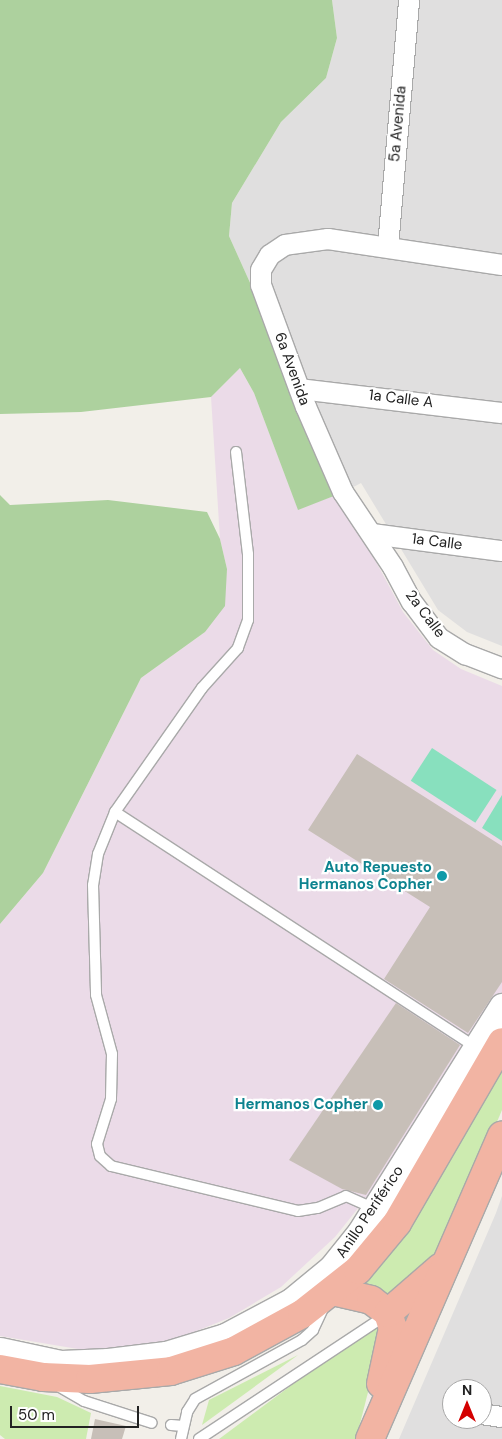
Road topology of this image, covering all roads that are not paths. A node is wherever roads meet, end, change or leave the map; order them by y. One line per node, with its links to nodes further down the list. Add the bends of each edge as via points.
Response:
1 (409, 0): 2 (street, 5a Avenida)
2 (388, 247): 3 (street); 4 (street, 6a Avenida, via 328,239 285,244 270,255 261,270 261,285)
3 (502, 265)
4 (300, 388): 5 (street, 1a Calle A); 7 (street, 6a Avenida, via 343,492)
5 (502, 413)
6 (236, 452): 10 (lane, via 248,554 248,620 238,648 202,688)
7 (372, 534): 8 (street, 1a Calle); 9 (street, 2a Calle, via 412,602 439,638 465,654)
8 (502, 551)
9 (502, 668)
10 (115, 812): 12 (lane); 14 (lane, via 98,854 93,885 96,995 112,1054 111,1099 97,1144 100,1156 111,1166 298,1211 318,1208 346,1196)
11 (502, 1006): 12 (street, Anillo Periférico)
12 (489, 1045): 14 (highway, Anillo Periférico)
13 (502, 1134): 15 (highway)
14 (386, 1216): 16 (highway, Anillo Periférico, via 358,1270); 18 (street, Anillo Periférico, via 310,1287 273,1312 225,1336 166,1354 90,1363 37,1359)
15 (448, 1261): 17 (highway); 26 (highway)
16 (332, 1292): 17 (highway, via 371,1300); 20 (highway, Anillo Periférico, via 262,1338 197,1364 121,1378); 23 (lane, via 313,1330 302,1340 196,1399)
17 (388, 1313): 25 (lane); 26 (highway, via 393,1328)
18 (0, 1350)
19 (0, 1370): 20 (highway, Anillo Periférico)
20 (43, 1377): 21 (lane, via 84,1401)
21 (152, 1423)
22 (171, 1425): 23 (lane)
23 (183, 1426): 24 (lane)
24 (181, 1439)
25 (199, 1439)
26 (370, 1439)

